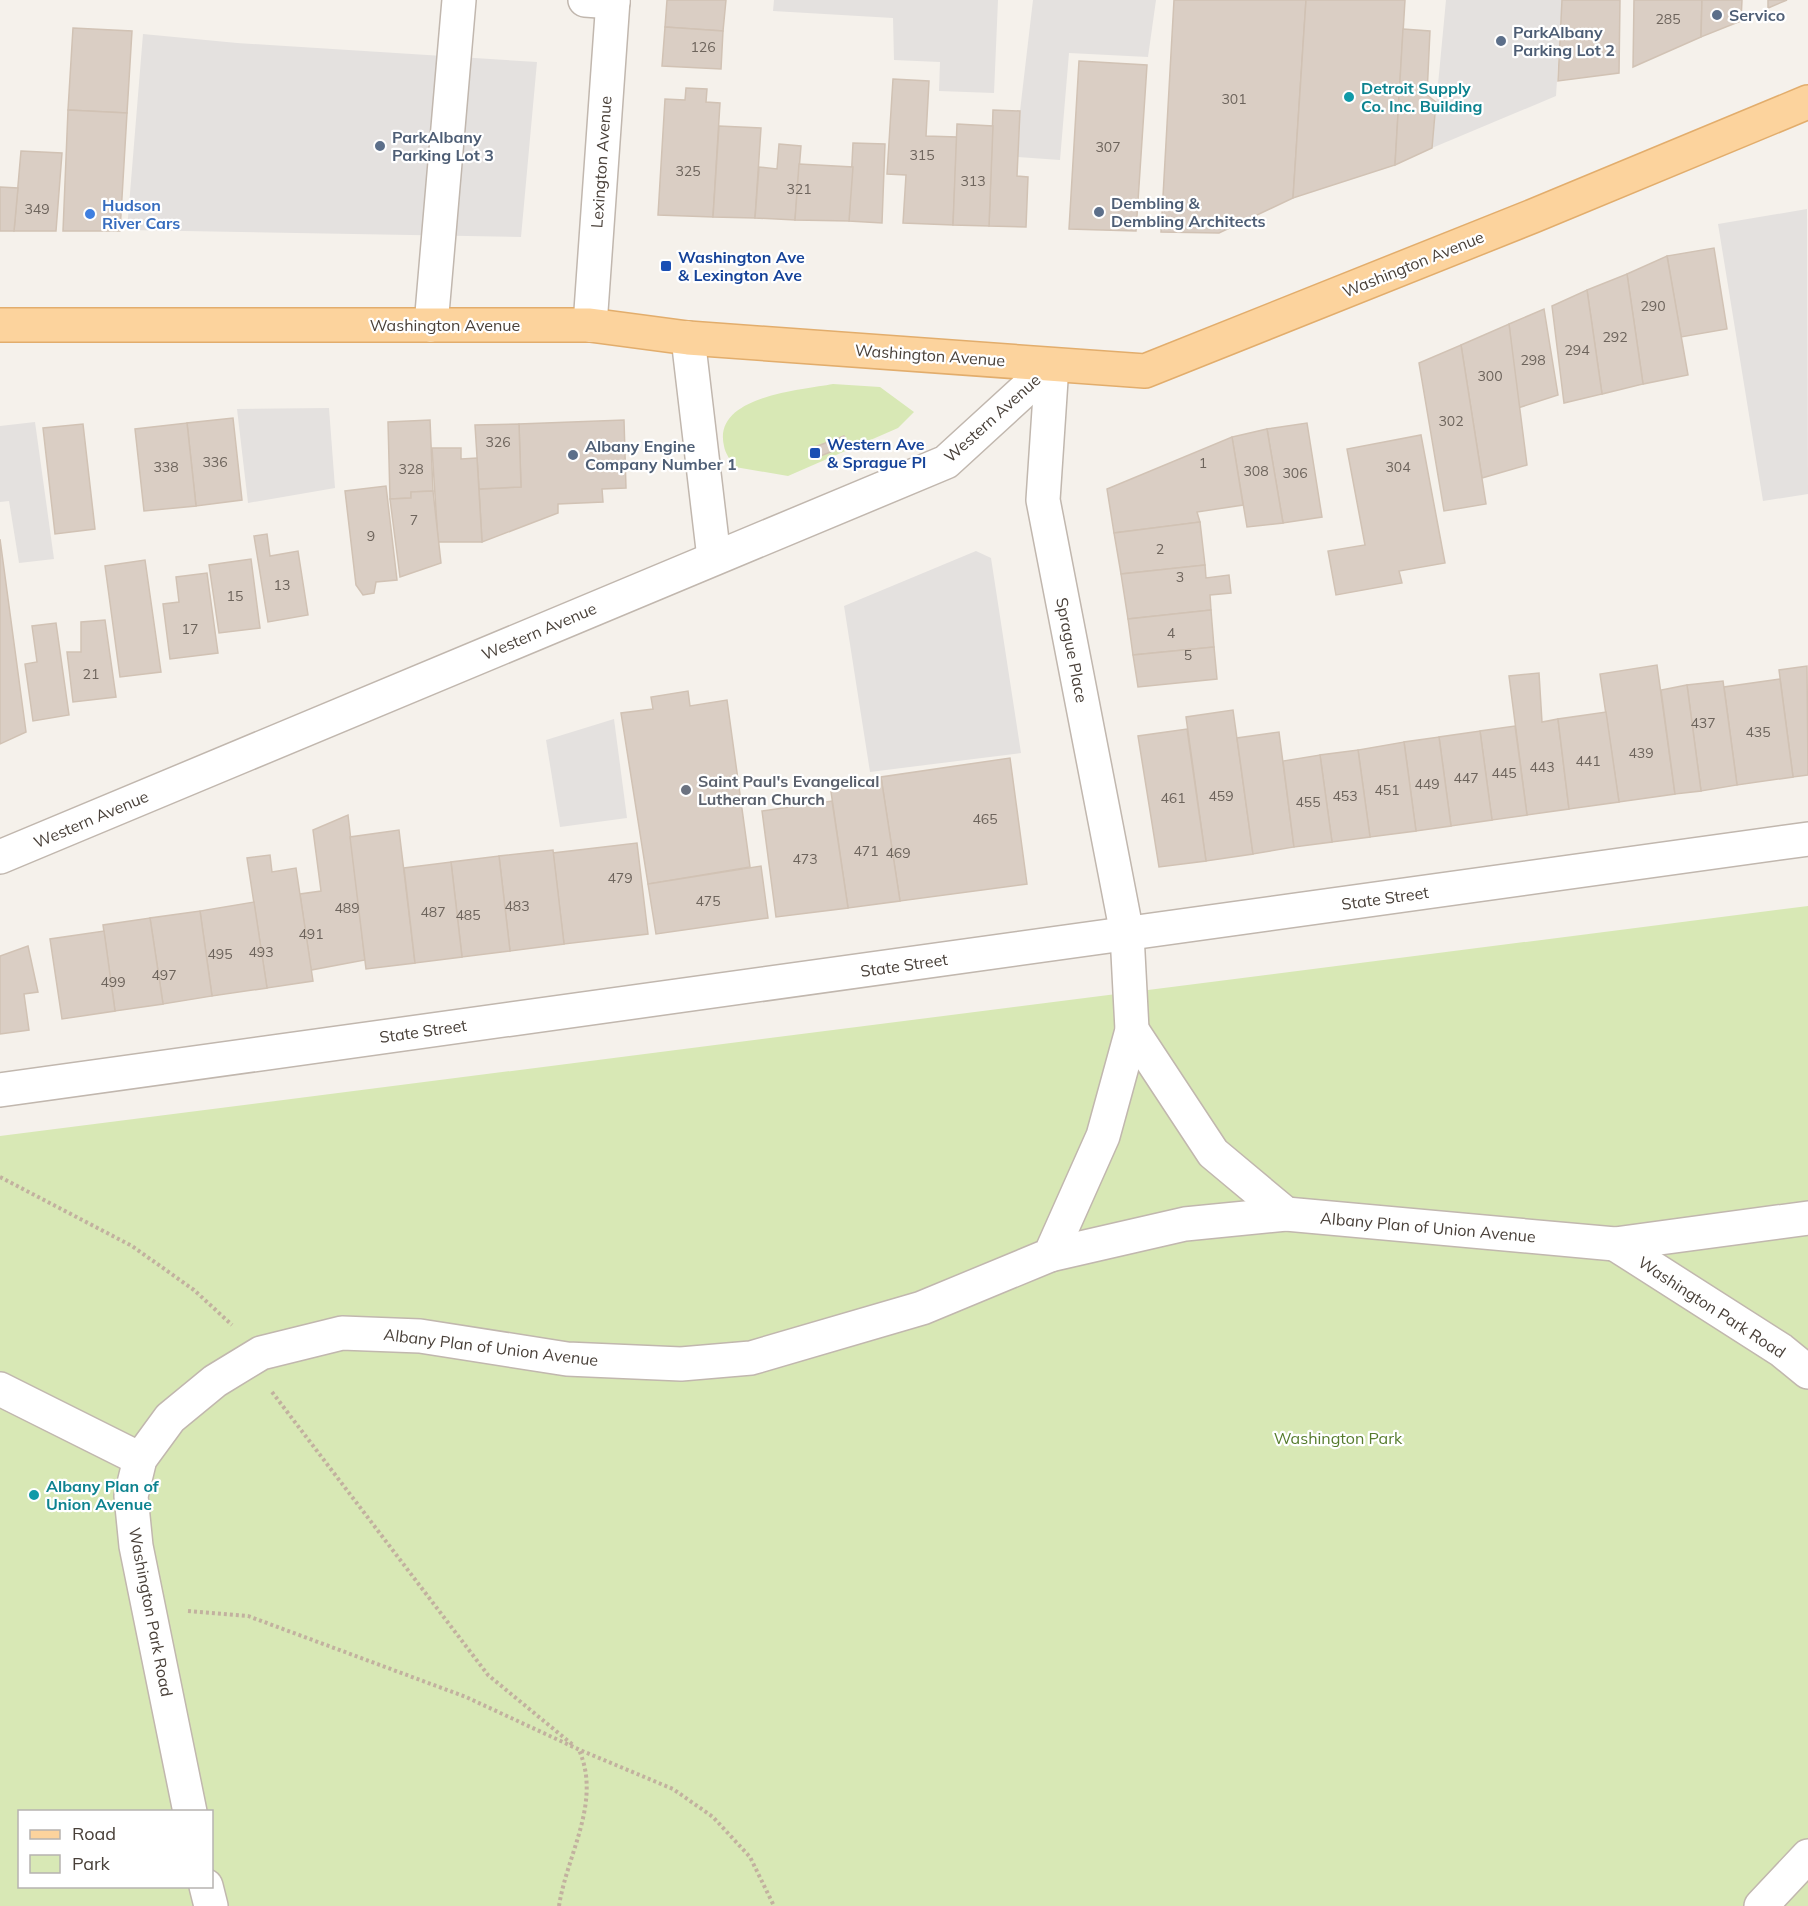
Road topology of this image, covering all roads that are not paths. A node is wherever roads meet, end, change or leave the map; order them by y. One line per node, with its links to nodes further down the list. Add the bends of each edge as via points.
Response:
1 (459, 0): 5 (street)
2 (603, 1): 6 (street, Lexington Avenue)
3 (1808, 102): 8 (main road, Washington Avenue, via 1146,371)
4 (0, 325): 5 (main road, Washington Avenue)
5 (432, 325): 6 (main road, Washington Avenue)
6 (590, 325): 7 (main road, Washington Avenue)
7 (688, 338): 8 (main road, Washington Avenue); 9 (street)
8 (1052, 365): 9 (street, Western Avenue, via 946,462); 12 (street, Sprague Place, via 1043,500)
9 (714, 558): 11 (street, Western Avenue)
10 (1808, 839): 12 (street, State Street)
11 (0, 857)
12 (1127, 934): 13 (street); 14 (street, State Street)
13 (1132, 1030): 15 (street, via 1214,1153); 18 (street, via 1103,1136)
14 (0, 1090)
15 (1286, 1214): 17 (street, Albany Plan of Union Avenue); 18 (street, Albany Plan of Union Avenue, via 1185,1224)
16 (1808, 1218): 17 (street, Albany Plan of Union Avenue)
17 (1616, 1244): 19 (street, Washington Park Road, via 1781,1350)
18 (1050, 1256): 21 (street, Albany Plan of Union Avenue, via 922,1308 751,1358 681,1364 567,1359 420,1336 342,1333 261,1353 215,1381 170,1418)
19 (1808, 1372)
20 (0, 1389): 21 (street)
21 (140, 1459): 22 (street, Washington Park Road, via 131,1496 136,1546)
22 (190, 1810)
23 (1808, 1856): 26 (street)
24 (206, 1888): 25 (street)
25 (211, 1906)
26 (1761, 1906)

